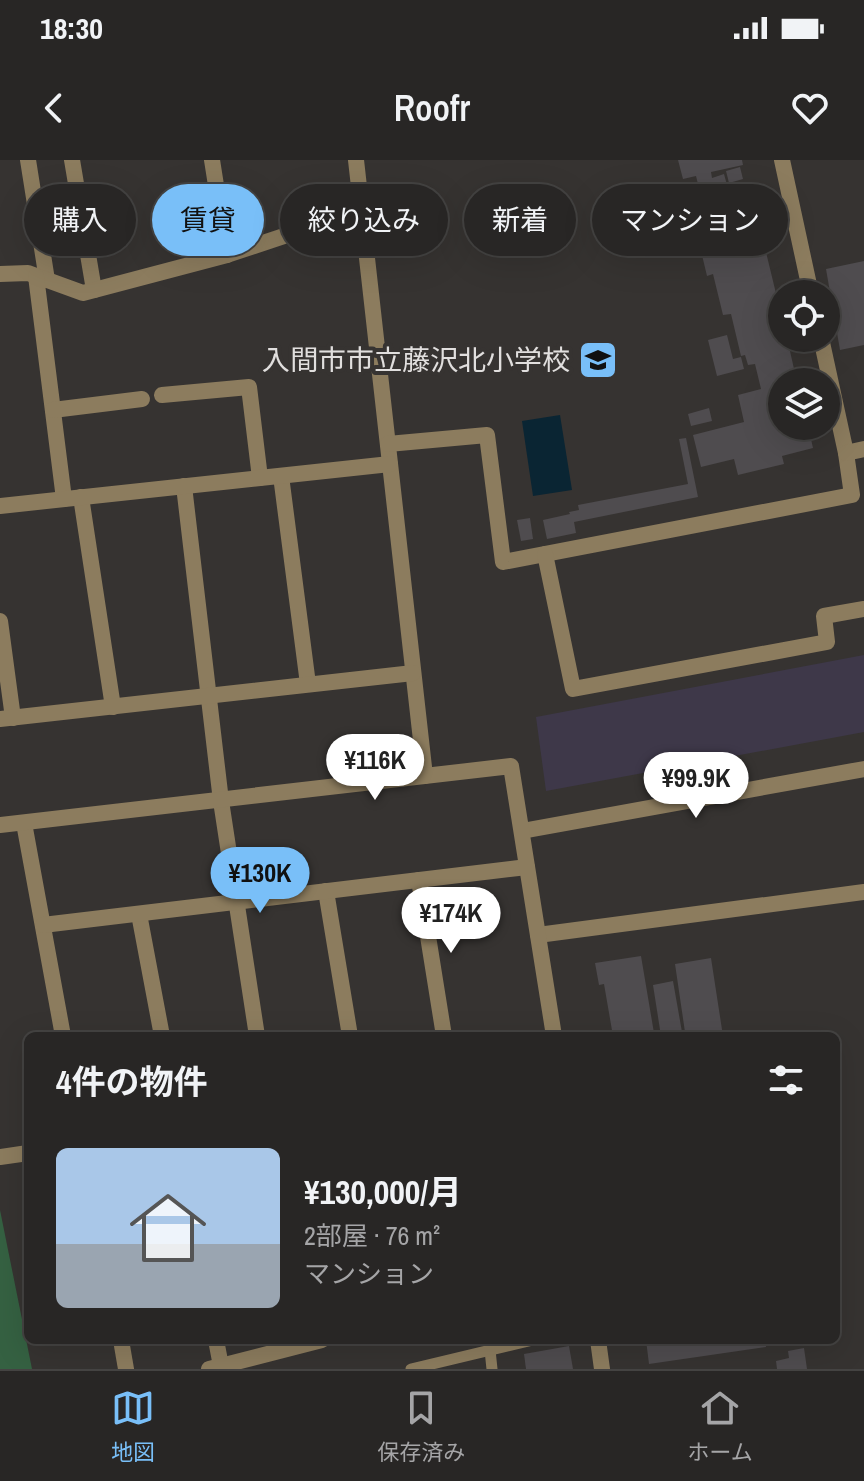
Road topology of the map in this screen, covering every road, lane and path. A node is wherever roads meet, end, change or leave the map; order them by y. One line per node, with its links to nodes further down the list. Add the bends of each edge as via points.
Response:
1 (28, 160): 11 (street)
2 (72, 160): 13 (street)
3 (212, 160): 6 (street)
4 (356, 160): 7 (street)
5 (782, 160): 12 (street)
6 (216, 184)
7 (359, 184)
8 (223, 256): 13 (street)
9 (367, 256): 18 (street)
10 (0, 274): 11 (street)
11 (42, 278): 13 (street, via 83,293); 17 (street)
12 (808, 280)
13 (94, 290)
14 (824, 352): 20 (street)
15 (162, 395): 23 (street, via 249,387)
16 (142, 399): 17 (street)
17 (53, 410): 26 (street)
18 (388, 444): 21 (street); 28 (street, via 487,435 503,562)
19 (864, 449): 20 (street)
20 (846, 453): 28 (street, via 852,495)
21 (390, 464): 22 (street); 31 (street)
22 (281, 476): 23 (street); 32 (street)
23 (260, 478): 24 (street)
24 (184, 486): 25 (street); 33 (street)
25 (81, 497): 26 (street); 34 (street)
26 (64, 499): 27 (street)
27 (0, 506)
28 (545, 554): 29 (street, via 573,689 827,642 824,616)
29 (864, 609)
30 (0, 621): 35 (street)
31 (413, 673): 32 (street); 37 (street)
32 (308, 684): 33 (street)
33 (209, 696): 34 (street); 38 (street)
34 (113, 707): 35 (street)
35 (6, 718)
36 (864, 769): 41 (street)
37 (425, 776): 38 (street); 41 (street, via 511,766)
38 (221, 801): 39 (street); 46 (street)
39 (24, 823): 40 (street); 48 (street)
40 (0, 825)
41 (522, 831): 42 (street)
42 (527, 867): 43 (street); 49 (street)
43 (419, 880): 44 (street); 54 (street)
44 (326, 891): 46 (street); 53 (street)
45 (864, 892): 49 (street)
46 (237, 902): 47 (street); 52 (street)
47 (139, 914): 48 (street); 51 (street)
48 (43, 925): 50 (street)
49 (538, 935): 55 (street)
50 (62, 1032)
51 (161, 1032)
52 (256, 1032)
53 (349, 1032)
54 (443, 1032)
55 (553, 1032)
56 (24, 1154): 57 (street)
57 (0, 1157)
58 (122, 1344): 65 (street)
59 (216, 1344): 64 (street)
60 (307, 1344): 64 (street)
61 (516, 1344): 63 (lane)
62 (599, 1344): 68 (street)
63 (490, 1350): 66 (lane); 67 (lane)
64 (216, 1368)
65 (126, 1369)
66 (411, 1369)
67 (492, 1369)
68 (602, 1369)

